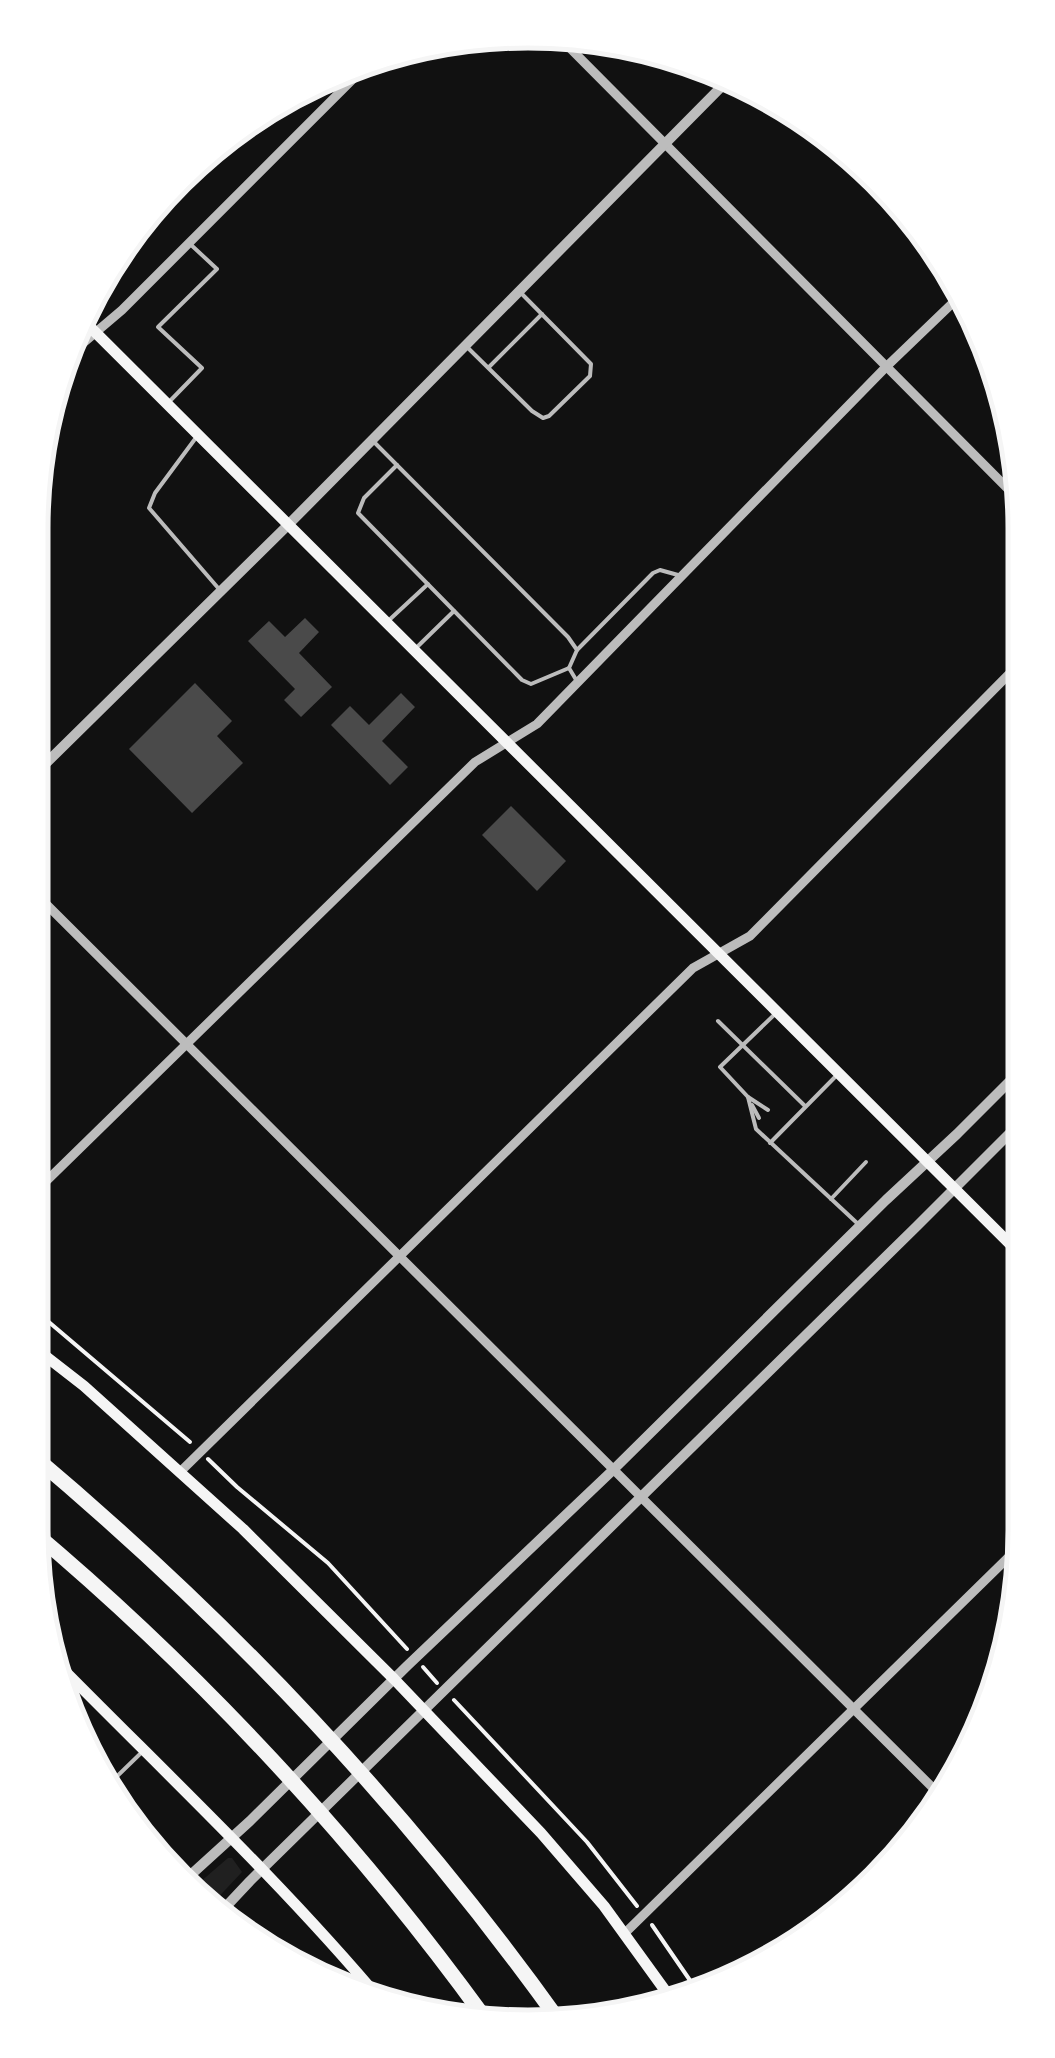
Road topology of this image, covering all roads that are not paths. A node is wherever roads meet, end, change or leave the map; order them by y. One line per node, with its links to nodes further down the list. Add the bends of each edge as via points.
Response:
1 (572, 50): 4 (street)
2 (349, 82): 5 (street)
3 (720, 88): 4 (street)
4 (663, 144): 6 (street); 13 (street)
5 (189, 243): 10 (street); 15 (lane, via 217,269 158,327 202,368)
6 (519, 290): 8 (lane); 12 (street)
7 (952, 304): 13 (street)
8 (542, 314): 14 (lane); 14 (lane, via 592,364 590,376 560,407 543,418)
9 (91, 328): 10 (main road)
10 (95, 332): 11 (street); 15 (main road)
11 (86, 340)
12 (465, 345): 14 (lane); 17 (street)
13 (886, 367): 19 (street); 21 (street)
14 (488, 368)
15 (167, 404): 16 (main road)
16 (198, 435): 20 (main road); 23 (lane, via 149,508)
17 (372, 440): 18 (lane); 20 (street)
18 (397, 465): 22 (lane, via 358,513); 27 (lane)
19 (1005, 486)
20 (288, 525): 23 (street); 25 (main road)
21 (682, 576): 27 (lane, via 656,570); 30 (street)
22 (428, 584): 24 (lane); 25 (lane)
23 (221, 591): 32 (street)
24 (454, 611): 26 (lane); 28 (lane, via 522,680 531,684)
25 (386, 623): 26 (main road)
26 (414, 650): 31 (main road)
27 (577, 650): 28 (lane)
28 (569, 668): 30 (lane)
29 (1008, 675): 34 (street, via 750,936)
30 (578, 683): 31 (street)
31 (507, 743): 34 (main road); 38 (street, via 475,762)
32 (48, 761)
33 (48, 906): 38 (street)
34 (718, 954): 35 (main road); 58 (street, via 694,968)
35 (777, 1012): 37 (lane); 39 (main road)
36 (718, 1021): 37 (lane)
37 (741, 1044): 41 (lane, via 720,1067); 42 (lane)
38 (186, 1045): 53 (street); 58 (street)
39 (839, 1074): 42 (lane); 52 (main road)
40 (1008, 1083): 52 (street)
41 (748, 1096): 43 (lane); 44 (lane); 50 (lane, via 756,1129)
42 (805, 1106): 46 (lane)
43 (768, 1110)
44 (760, 1118)
45 (777, 1118): 46 (lane)
46 (786, 1126): 48 (lane)
47 (769, 1127): 48 (lane)
48 (778, 1135): 50 (lane)
49 (1008, 1135): 54 (street)
50 (770, 1143): 55 (lane)
51 (866, 1162): 55 (lane)
52 (928, 1162): 54 (main road); 56 (street)
53 (48, 1179)
54 (954, 1188): 57 (main road); 63 (street)
55 (831, 1199): 56 (lane)
56 (860, 1226): 61 (street)
57 (1008, 1242)
58 (399, 1256): 61 (street); 62 (street)
59 (48, 1358): 62 (main road)
60 (48, 1467): 80 (highway, via 174,1580 321,1727 418,1836)
61 (613, 1470): 63 (street); 67 (street)
62 (180, 1472): 67 (main road)
63 (640, 1497): 68 (street); 69 (street)
64 (48, 1545): 78 (highway, via 275,1763)
65 (1006, 1560): 68 (street)
66 (70, 1676): 70 (main road)
67 (394, 1679): 69 (main road); 73 (street)
68 (854, 1709): 72 (street); 77 (street)
69 (424, 1710): 74 (street); 77 (main road, via 541,1833)
70 (144, 1750): 71 (lane); 73 (main road)
71 (116, 1777)
72 (933, 1788)
73 (230, 1838): 74 (main road); 75 (street)
74 (262, 1870): 76 (street); 79 (main road)
75 (192, 1874)
76 (228, 1905)
77 (624, 1934): 81 (main road)
78 (450, 1970): 82 (highway); 83 (highway)
79 (365, 1982)
80 (538, 1990): 84 (highway); 85 (highway)
81 (665, 1990)
82 (466, 2006)
83 (477, 2007)
84 (551, 2009)
85 (559, 2009)

